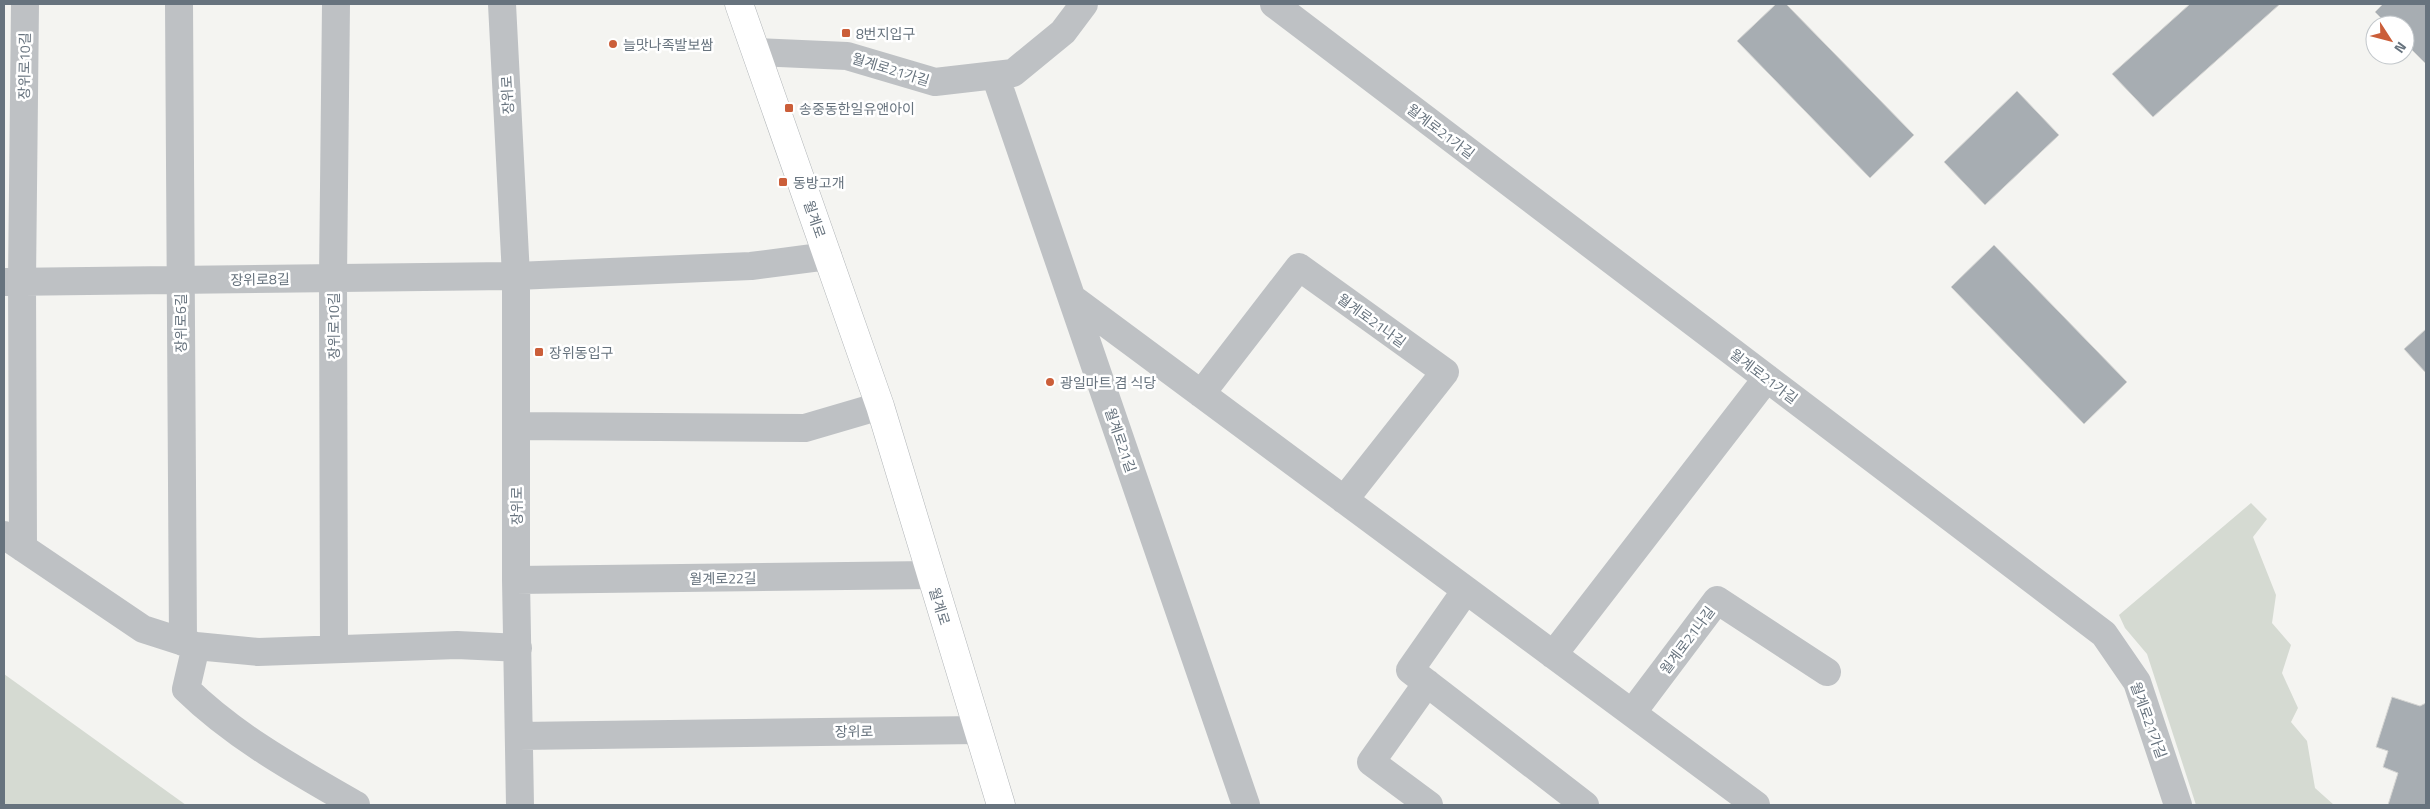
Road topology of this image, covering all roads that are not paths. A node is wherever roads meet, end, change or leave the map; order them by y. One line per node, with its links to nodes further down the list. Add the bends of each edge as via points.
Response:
1 (25, 4): 14 (street, 장위로10길)
2 (179, 4): 13 (street, 장위로6길)
3 (336, 4): 12 (street, 장위로10길)
4 (502, 4): 11 (street, 장위로)
5 (740, 4): 8 (main road, 월계로)
6 (1084, 4): 9 (street, 월계로21가길, via 1063,32 1013,73)
7 (1274, 4): 16 (street, 월계로21가길)
8 (758, 52): 9 (street, 월계로21가길, via 847,56 935,82); 10 (main road, 월계로)
9 (995, 75): 15 (street, 월계로21길)
10 (828, 256): 11 (street, via 752,266); 18 (main road, 월계로)
11 (516, 276): 12 (street, 장위로8길); 19 (street, 장위로)
12 (333, 278): 13 (street, 장위로8길); 27 (street, 장위로10길)
13 (180, 280): 14 (street, 장위로8길); 25 (street, 장위로6길)
14 (13, 282): 21 (street, 장위로10길)
15 (1072, 298): 17 (street); 37 (street, 월계로21길)
16 (1767, 378): 28 (street); 41 (street, 월계로21가길, via 2104,634 2137,682)
17 (1201, 394): 20 (street); 20 (street, 월계로21나길, via 1299,267 1444,372)
18 (880, 406): 19 (street, via 804,428); 22 (main road, 월계로)
19 (516, 426): 23 (street, 장위로)
20 (1344, 500): 24 (street)
21 (13, 542): 25 (street, 장위로10길, via 143,629)
22 (931, 575): 23 (street, 월계로22길); 32 (main road, 월계로)
23 (516, 580): 26 (street, 장위로)
24 (1466, 590): 28 (street); 30 (street, via 1410,670)
25 (189, 644): 27 (street, 장위로10길, via 258,652); 34 (street, via 186,689 192,695 210,712 285,764)
26 (518, 648): 27 (street, 장위로10길, via 457,645); 33 (street, 장위로)
27 (334, 649)
28 (1553, 655): 31 (street)
29 (1827, 672): 31 (street, 월계로21나길, via 1717,600)
30 (1427, 683): 38 (street, via 1371,762); 39 (street)
31 (1632, 713): 40 (street)
32 (978, 730): 33 (street, 장위로); 36 (main road, 월계로)
33 (519, 736): 35 (street, 장위로)
34 (356, 805)
35 (520, 805)
36 (1001, 805)
37 (1246, 805)
38 (1429, 805)
39 (1585, 805)
40 (1756, 805)
41 (2178, 805)

